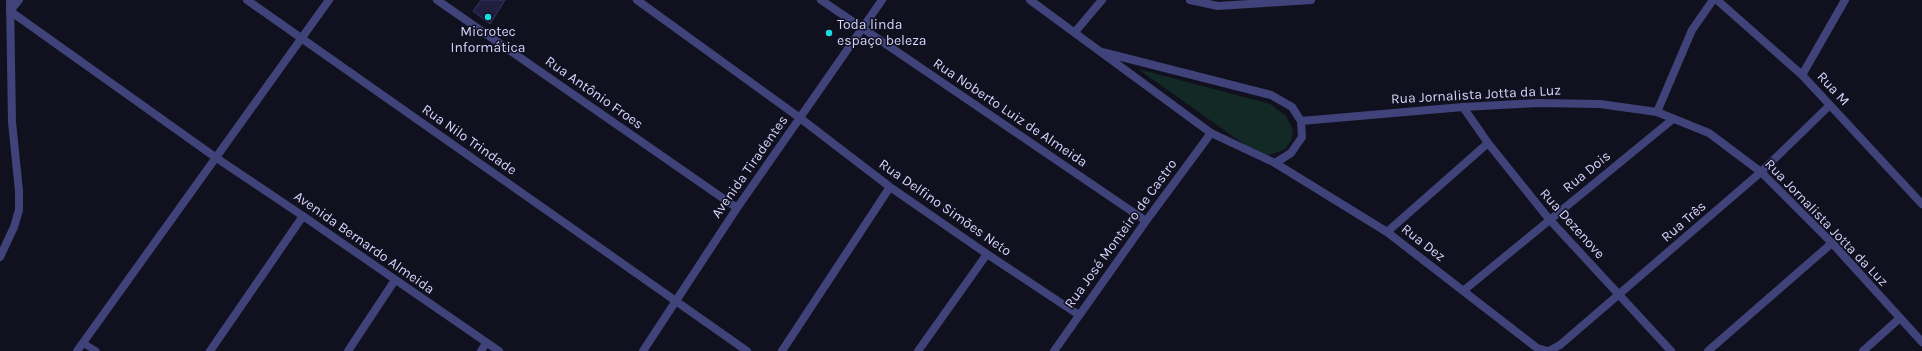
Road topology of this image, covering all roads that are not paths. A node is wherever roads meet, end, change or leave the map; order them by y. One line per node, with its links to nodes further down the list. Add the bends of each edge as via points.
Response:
1 (10, 0): 17 (street)
2 (19, 0): 17 (street)
3 (247, 0): 20 (street, Rua Nilo Trindade)
4 (329, 0): 20 (street)
5 (437, 0): 36 (street, Rua Antônio Froes)
6 (637, 0): 26 (street, Rua Delfino Simões Neto)
7 (821, 0): 18 (street, Rua Noberto Luiz de Almeida)
8 (882, 0): 18 (street, Avenida Tiradentes)
9 (1030, 0): 19 (street, Rua Dez)
10 (1102, 0): 19 (street)
11 (1190, 0): 16 (street)
12 (1311, 0): 16 (street)
13 (1712, 0): 25 (street, via 1692,30)
14 (1717, 0): 22 (street, Rua M)
15 (1845, 0): 22 (street)
16 (1220, 3)
17 (10, 11): 31 (street, Avenida Bernardo Almeida); 43 (street, via 12,122 19,210)
18 (862, 30): 26 (street, Avenida Tiradentes); 39 (street, Rua Noberto Luiz de Almeida)
19 (1075, 32): 21 (street, Rua Dez)
20 (302, 38): 31 (street); 47 (street, Rua Nilo Trindade)
21 (1102, 52): 28 (street, via 1271,95 1292,107); 29 (street, Rua Dez)
22 (1802, 75): 23 (street, Rua M)
23 (1830, 105): 33 (street, Rua Três); 35 (street, Rua M)
24 (1463, 106): 25 (street, Rua Jornalista Jotta da Luz, via 1600,104); 28 (street, Rua Jornalista Jotta da Luz); 30 (street, Rua Dezenove)
25 (1657, 112): 27 (street, Rua Jornalista Jotta da Luz)
26 (800, 118): 34 (street, Rua Delfino Simões Neto); 36 (street, Avenida Tiradentes)
27 (1673, 119): 33 (street, Rua Jornalista Jotta da Luz, via 1709,133); 38 (street, Rua Dois)
28 (1300, 121): 32 (street, via 1302,138 1291,153)
29 (1211, 133): 32 (street, Rua Dez); 39 (street, Rua José Monteiro de Castro)
30 (1488, 143): 38 (street, Rua Dezenove); 40 (street)
31 (214, 157): 37 (street, Avenida Bernardo Almeida); 51 (street)
32 (1275, 163): 40 (street, Rua Dez)
33 (1761, 172): 41 (street, Rua Jornalista Jotta da Luz); 46 (street, Rua Três)
34 (890, 187): 42 (street, Rua Delfino Simões Neto); 61 (street)
35 (1922, 204)
36 (737, 208): 47 (street, Avenida Tiradentes)
37 (303, 216): 44 (street, Avenida Bernardo Almeida); 55 (street)
38 (1549, 219): 45 (street, Rua Dois); 46 (street, Rua Dezenove)
39 (1146, 221): 48 (street, Rua José Monteiro de Castro)
40 (1387, 232): 45 (street, Rua Dez)
41 (1832, 243): 49 (street, Rua Jornalista Jotta da Luz); 66 (street)
42 (987, 254): 48 (street, Rua Delfino Simões Neto); 62 (street)
43 (0, 257)
44 (395, 280): 52 (street, Avenida Bernardo Almeida); 56 (street)
45 (1463, 291): 64 (street, Rua Dez, via 1537,348)
46 (1619, 295): 64 (street, Rua Três, via 1560,345); 65 (street, Rua Dezenove)
47 (676, 301): 59 (street, Avenida Tiradentes); 60 (street, Rua Nilo Trindade)
48 (1079, 315): 63 (street, Rua José Monteiro de Castro)
49 (1900, 318): 50 (street, Rua Jornalista Jotta da Luz); 67 (street)
50 (1922, 342)
51 (83, 343): 53 (street); 54 (lane)
52 (486, 343): 57 (street); 58 (street, Avenida Bernardo Almeida)
53 (77, 351)
54 (96, 351)
55 (210, 351)
56 (348, 351)
57 (481, 351)
58 (499, 351)
59 (643, 351)
60 (747, 351)
61 (782, 351)
62 (918, 351)
63 (1054, 351)
64 (1549, 351)
65 (1671, 351)
66 (1708, 351)
67 (1863, 351)

